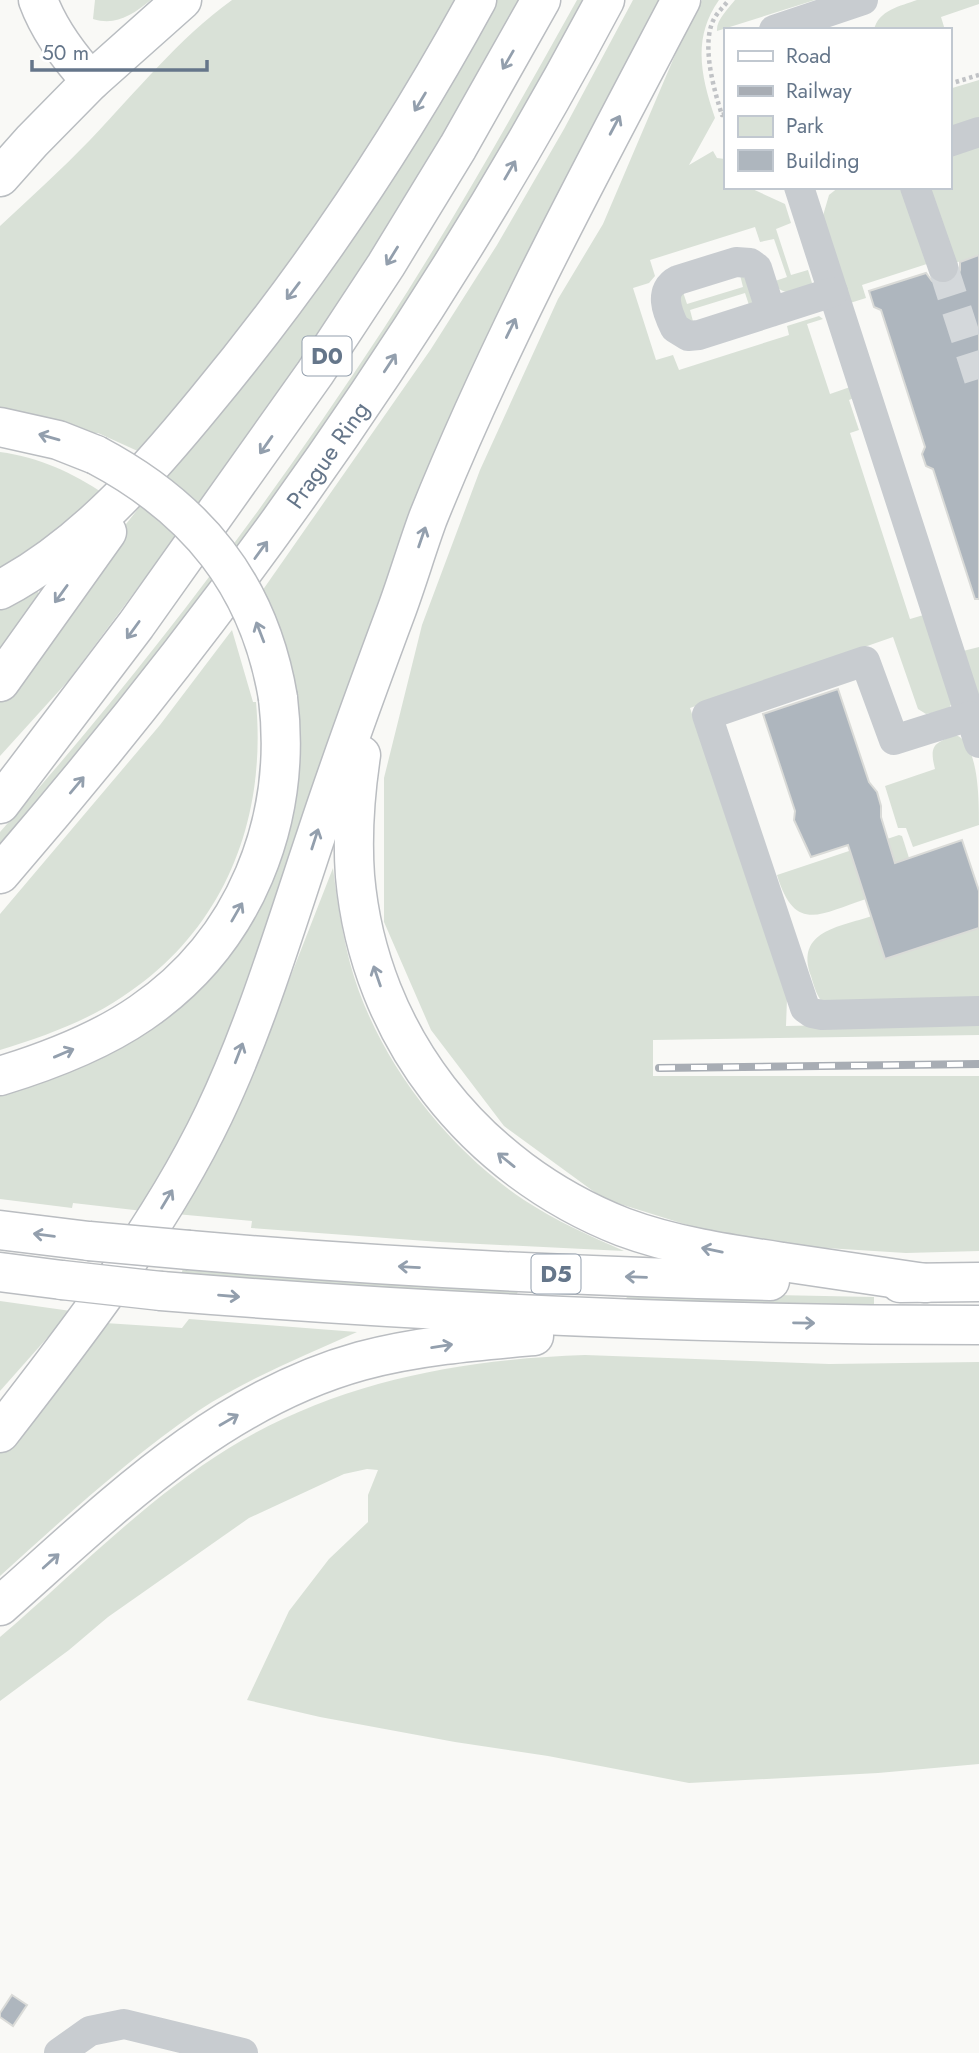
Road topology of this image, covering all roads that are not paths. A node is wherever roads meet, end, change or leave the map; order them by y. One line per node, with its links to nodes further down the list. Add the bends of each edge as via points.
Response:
1 (38, 0): 9 (main road, via 63,46)
2 (182, 0): 9 (main road)
3 (477, 0): 19 (main road, one-way to 19, via 408,121 334,234)
4 (541, 0): 24 (main road, D0, one-way to 24, via 386,265 315,373 136,625)
5 (605, 0): 25 (main road, Prague Ring / D0, one-way to 5, via 190,644 341,437 472,234)
6 (681, 0): 21 (main road, one-way to 6, via 449,466 500,351)
7 (859, 11): 8 (street)
8 (783, 28)
9 (91, 81): 12 (main road)
10 (979, 132): 11 (street)
11 (951, 141)
12 (0, 177)
13 (803, 189): 16 (street)
14 (916, 189): 15 (street)
15 (943, 267)
16 (833, 292): 17 (street); 23 (street)
17 (771, 312)
18 (0, 427): 27 (main road, one-way to 18, bridge, via 63,1054 141,1014 180,982 215,944 250,888 265,851 281,767 278,698 259,627 238,585 206,539 158,492 128,472 48,437)
19 (174, 440): 20 (main road, via 67,548); 22 (main road, one-way to 22)
20 (0, 590)
21 (400, 601): 31 (main road, one-way to 21, via 731,1254 625,1227 565,1199 510,1163 443,1095 408,1045 382,991 365,936 355,877 355,795 364,736); 32 (main road, one-way to 21, via 183,1174 225,1088)
22 (0, 682)
23 (975, 729): 26 (street, via 894,740 865,661 707,715 805,1008 822,1015)
24 (0, 804)
25 (0, 874)
26 (979, 1011)
27 (0, 1076)
28 (0, 1230): 31 (main road, D5, one-way to 28, bridge, via 399,1266)
29 (0, 1272): 33 (main road, D5, one-way to 33, bridge, via 162,1291 430,1311)
30 (979, 1282): 31 (main road, D5)
31 (925, 1283)
32 (88, 1316): 35 (main road); 36 (main road)
33 (736, 1322): 34 (main road, D5, one-way to 34); 37 (main road, one-way to 33, via 103,1514 191,1445 244,1410 330,1371 390,1354 454,1344)
34 (979, 1325)
35 (0, 1412)
36 (0, 1433)
37 (0, 1606)
38 (59, 2053): 39 (street, via 89,2031 124,2024)
39 (243, 2053)

